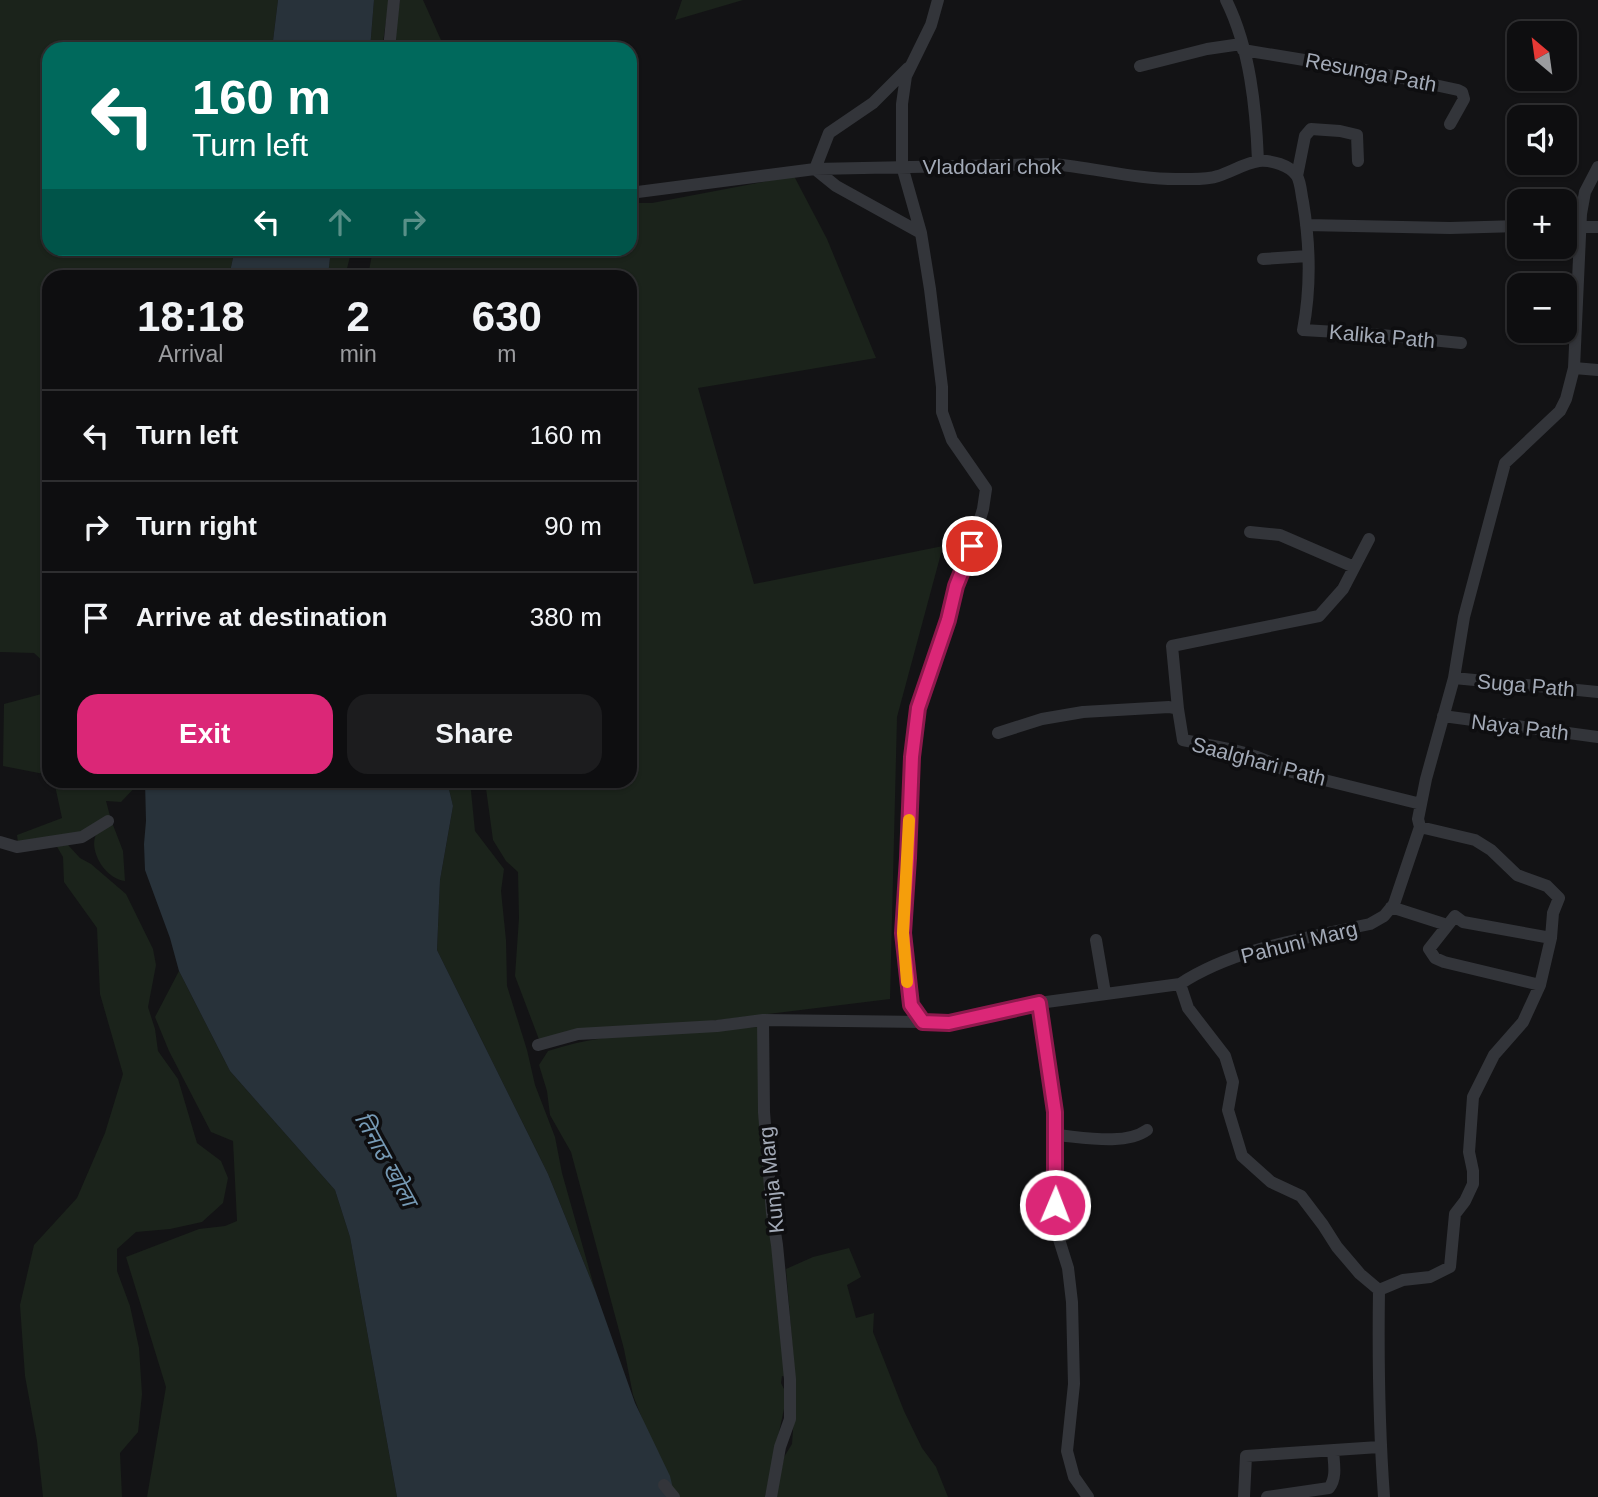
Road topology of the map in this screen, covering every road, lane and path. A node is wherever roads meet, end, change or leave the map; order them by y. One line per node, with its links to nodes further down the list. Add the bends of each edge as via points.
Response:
1 (394, 0): 4 (street)
2 (938, 0): 6 (street)
3 (1226, 0): 5 (street)
4 (390, 42)
5 (1242, 47): 7 (street, via 1207,49); 8 (street, Resunga Path, via 1458,90 1464,99); 9 (street, via 1252,90)
6 (912, 64): 11 (street, via 902,104); 13 (street, via 873,103 829,133)
7 (1140, 66)
8 (1450, 124)
9 (1258, 161): 11 (street, Vladodari chok, via 1214,177 1178,179 1053,164); 14 (street, via 1277,163)
10 (1358, 161): 14 (street, via 1357,135 1315,129 1307,132)
11 (902, 166): 13 (street, Vladodari chok); 21 (street)
12 (1598, 167): 20 (street, via 1585,192)
13 (815, 169): 15 (street, Vladodari chok); 21 (street, via 836,186)
14 (1297, 176): 16 (street)
15 (637, 192)
16 (1306, 225): 17 (street); 22 (street)
17 (1507, 226)
18 (1598, 227): 20 (street)
19 (1577, 228): 20 (street)
20 (1581, 228): 25 (street)
21 (921, 233): 49 (street, via 942,412 947,430 986,489 972,546 918,708 912,757 903,933 911,1005)
22 (1308, 256): 23 (street); 24 (street, Kalika Path, via 1304,330)
23 (1263, 259)
24 (1461, 343)
25 (1574, 368): 26 (street); 30 (street, via 1560,411 1505,463 1500,474 1464,617)
26 (1598, 370)
27 (1250, 532): 29 (street, via 1280,535)
28 (1369, 540): 29 (street)
29 (1353, 567): 32 (street, via 1343,589 1319,615 1172,646)
30 (1454, 678): 31 (street, Suga Path); 33 (street)
31 (1598, 692)
32 (1178, 709): 34 (street, Saalghari Path, via 1083,712); 36 (street, Saalghari Path, via 1183,740)
33 (1443, 716): 35 (street, Naya Path); 36 (street)
34 (998, 733)
35 (1598, 737)
36 (1421, 804): 38 (street)
37 (108, 821): 39 (street, via 82,837 18,847)
38 (1420, 827): 40 (street); 42 (street, via 1475,840 1517,875 1553,890 1559,898)
39 (0, 842)
40 (1391, 907): 41 (street); 44 (street, Pahuni Marg, via 1370,924 1230,959)
41 (1447, 925): 42 (street, via 1455,916 1462,922); 45 (street, via 1429,949 1435,958)
42 (1551, 938): 45 (street)
43 (1096, 940): 46 (street)
44 (1180, 984): 46 (street); 53 (street, via 1188,1008 1225,1056 1233,1082 1228,1110 1242,1156 1270,1182 1301,1196 1337,1247)
45 (1540, 985): 53 (street, via 1522,1022 1494,1055 1473,1097 1469,1152 1473,1184 1455,1214 1450,1267)
46 (1105, 993): 47 (street)
47 (1039, 1003): 49 (street, via 949,1023); 52 (street)
48 (763, 1020): 49 (street); 50 (street, via 578,1034); 58 (street, Kunja Marg, via 765,1129 790,1379 790,1419)
49 (923, 1022)
50 (538, 1045)
51 (1147, 1130): 52 (street, via 1137,1138 1123,1139)
52 (1055, 1135): 59 (street, via 1057,1233 1068,1268 1074,1351 1067,1451 1074,1477)
53 (1379, 1290): 54 (street)
54 (1380, 1447): 55 (street); 62 (street)
55 (1333, 1451): 60 (street, via 1247,1456); 61 (street, via 1329,1488)
56 (664, 1485): 57 (street)
57 (674, 1497)
58 (771, 1497)
59 (1088, 1497)
60 (1244, 1497)
61 (1267, 1497)
62 (1384, 1497)

